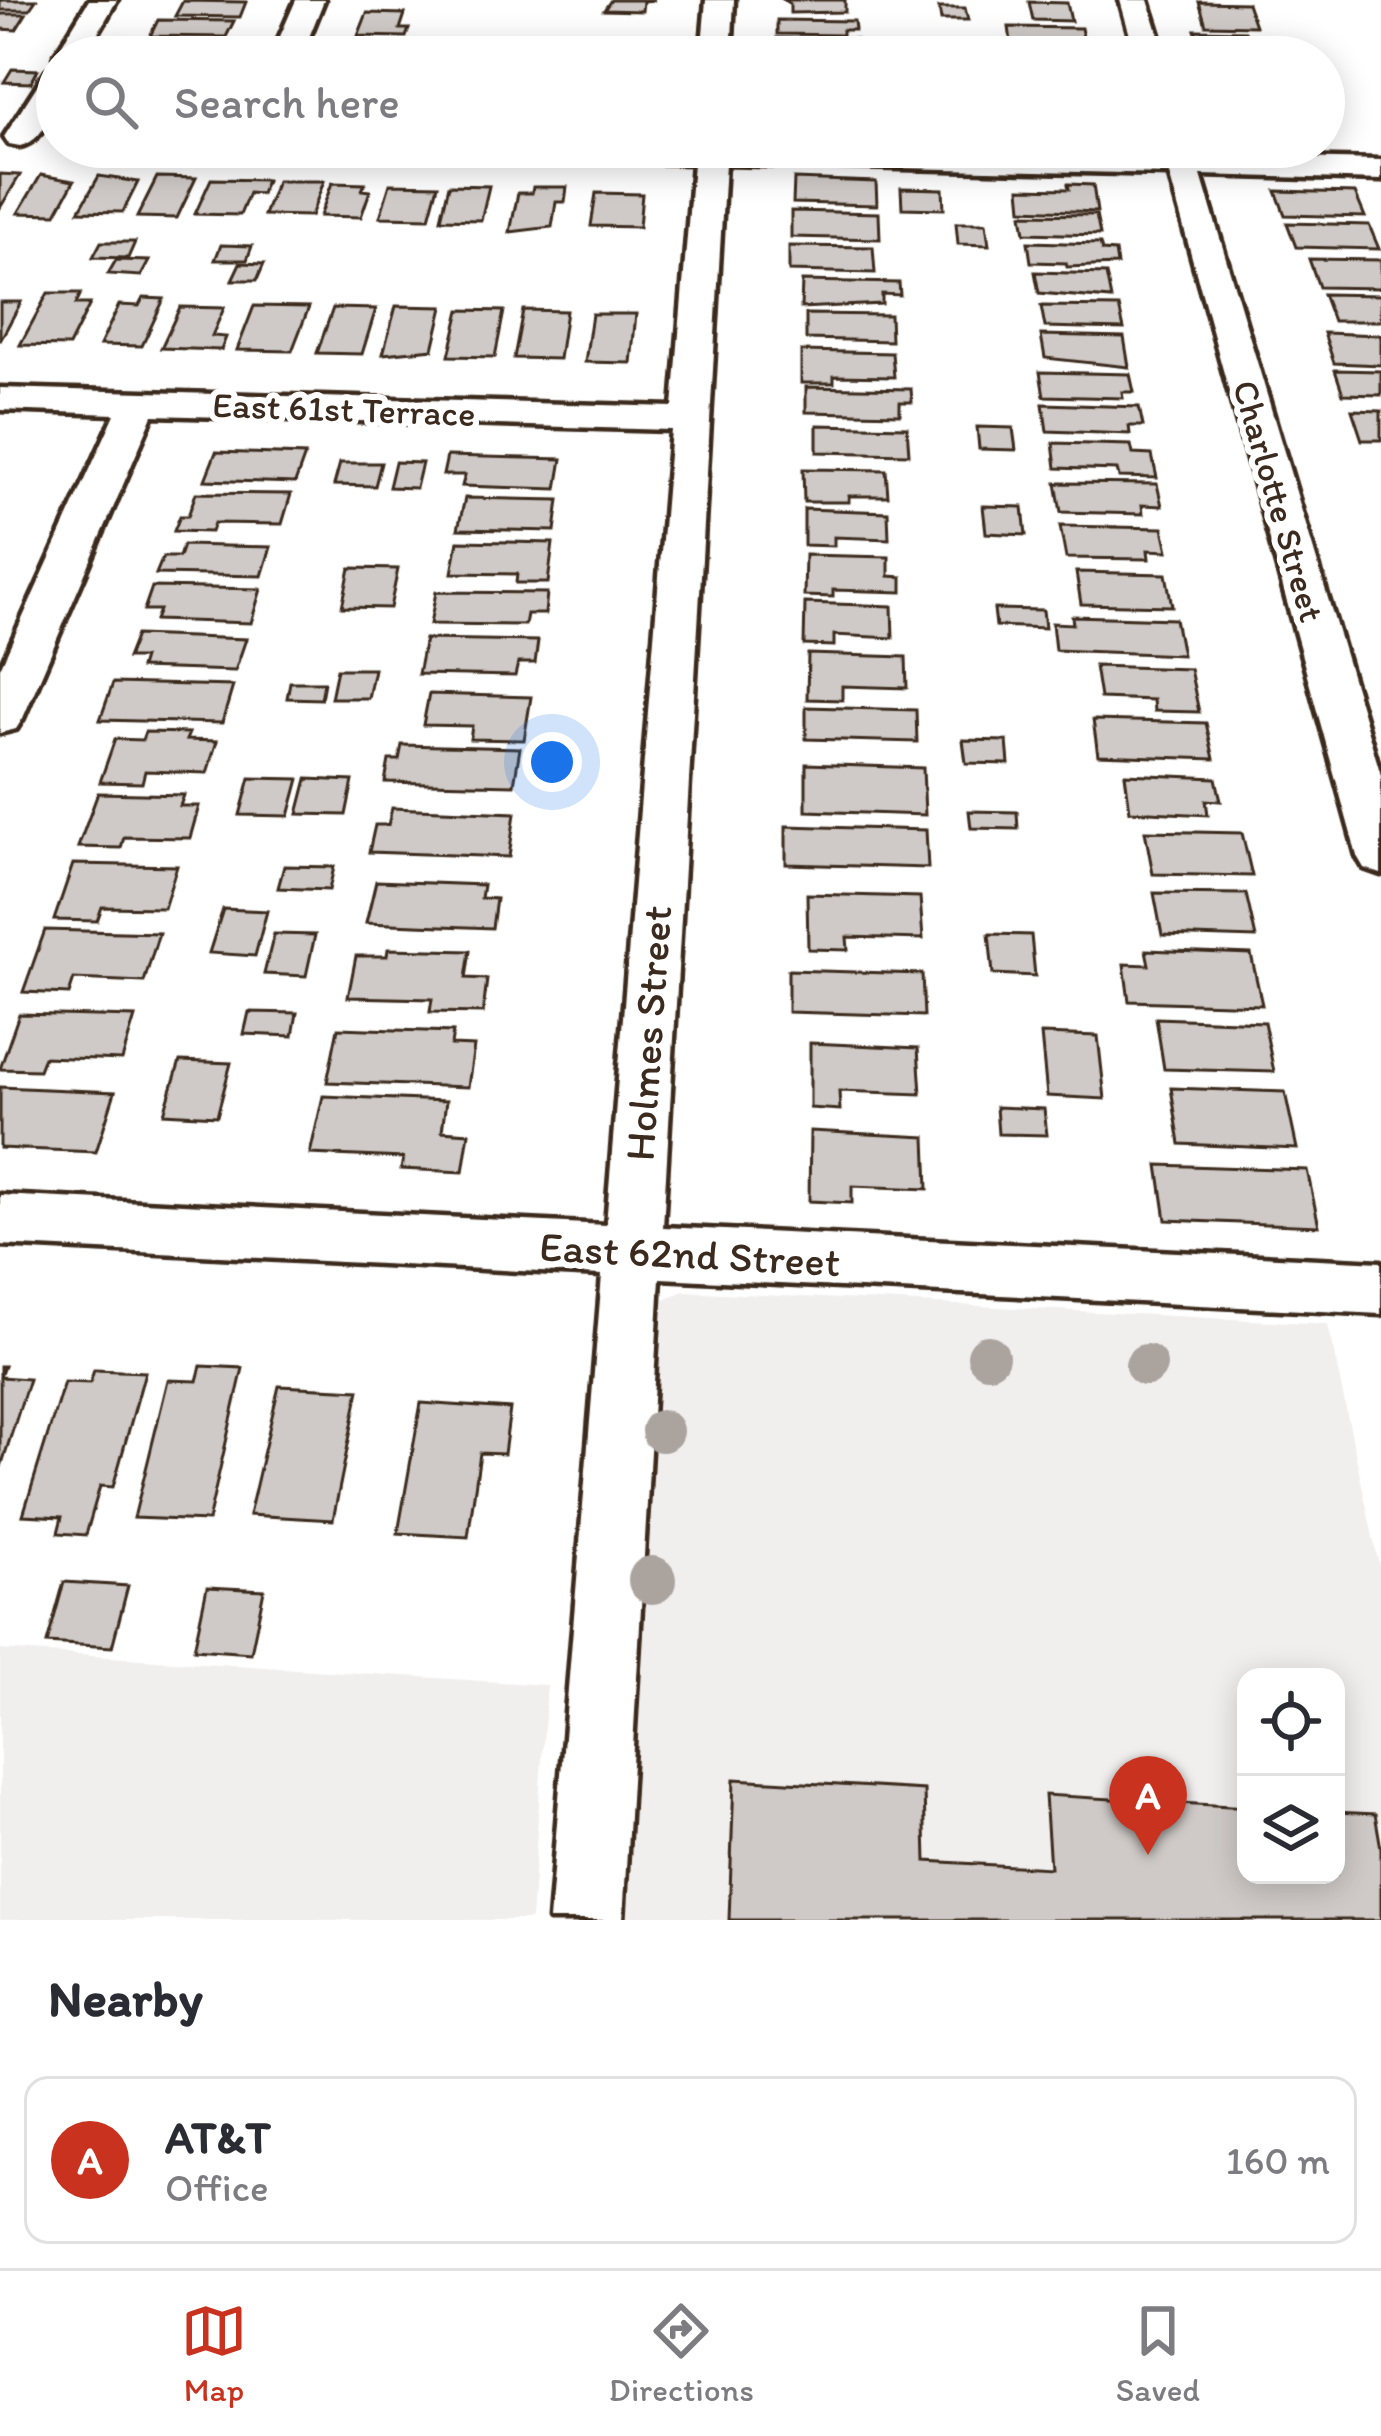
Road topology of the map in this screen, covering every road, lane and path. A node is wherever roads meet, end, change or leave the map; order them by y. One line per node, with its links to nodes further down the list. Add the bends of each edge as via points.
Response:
1 (103, 0): 5 (street)
2 (310, 0): 6 (street)
3 (720, 0): 7 (street)
4 (1134, 0): 8 (street)
5 (82, 36)
6 (295, 36)
7 (717, 36)
8 (1145, 36)
9 (36, 103): 10 (street)
10 (10, 137)
11 (709, 168): 17 (street, Holmes Street)
12 (1182, 168): 19 (street, Charlotte Street)
13 (1345, 168): 14 (street)
14 (1381, 170)
15 (0, 399): 16 (street, East 61st Terrace)
16 (139, 403): 17 (street, East 61st Terrace); 18 (street)
17 (688, 419): 21 (street, Holmes Street)
18 (0, 718)
19 (1381, 856)
20 (0, 1220): 21 (street, East 62nd Street)
21 (633, 1251): 22 (street, East 62nd Street); 23 (street, Holmes Street)
22 (1381, 1288)
23 (586, 1920)

